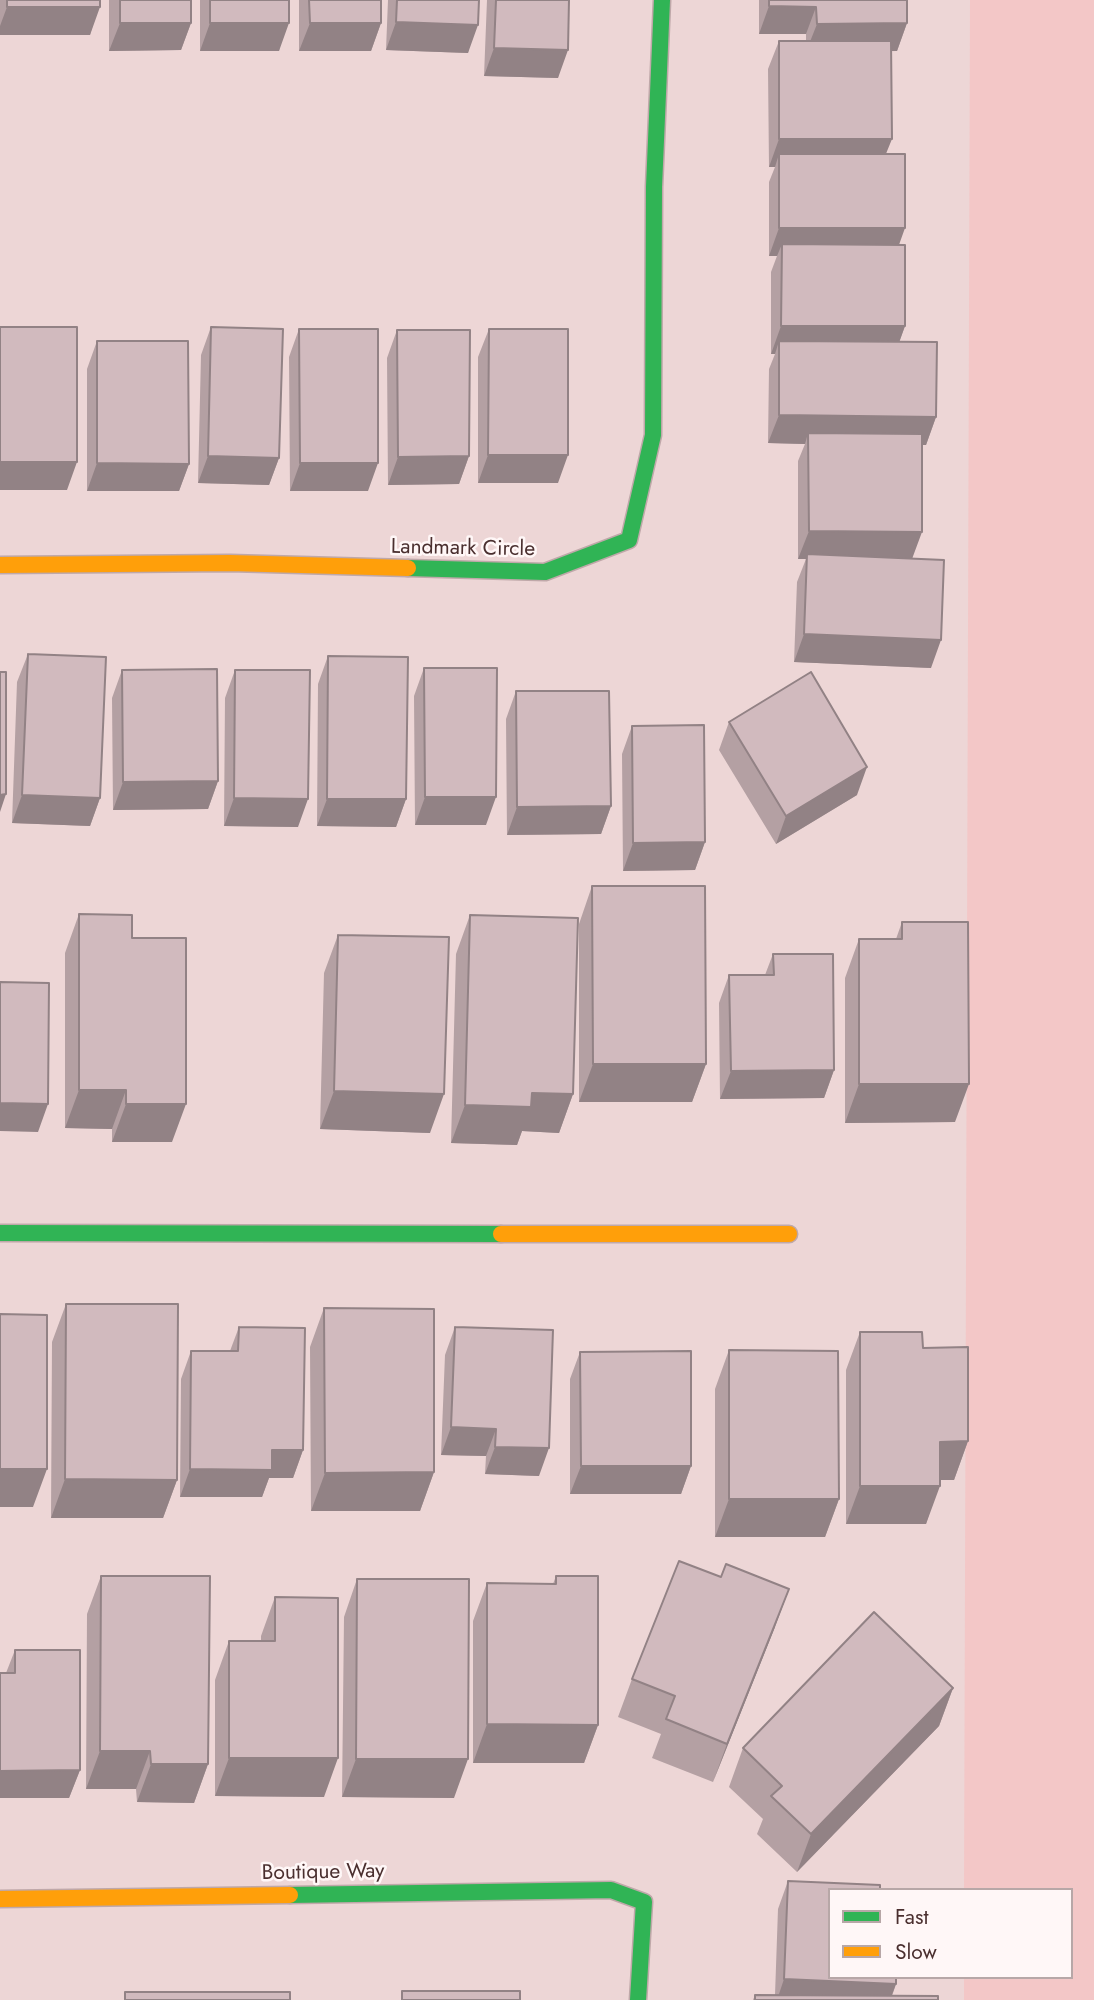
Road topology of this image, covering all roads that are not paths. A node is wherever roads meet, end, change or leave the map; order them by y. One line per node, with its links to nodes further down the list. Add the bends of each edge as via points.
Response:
1 (662, 0): 2 (street, Landmark Circle, via 654,187 653,435 629,540 545,572 230,563)
2 (0, 565)
3 (0, 1233): 4 (street)
4 (789, 1234)
5 (0, 1899): 6 (street, Boutique Way, via 611,1890 644,1902)
6 (638, 2000)

